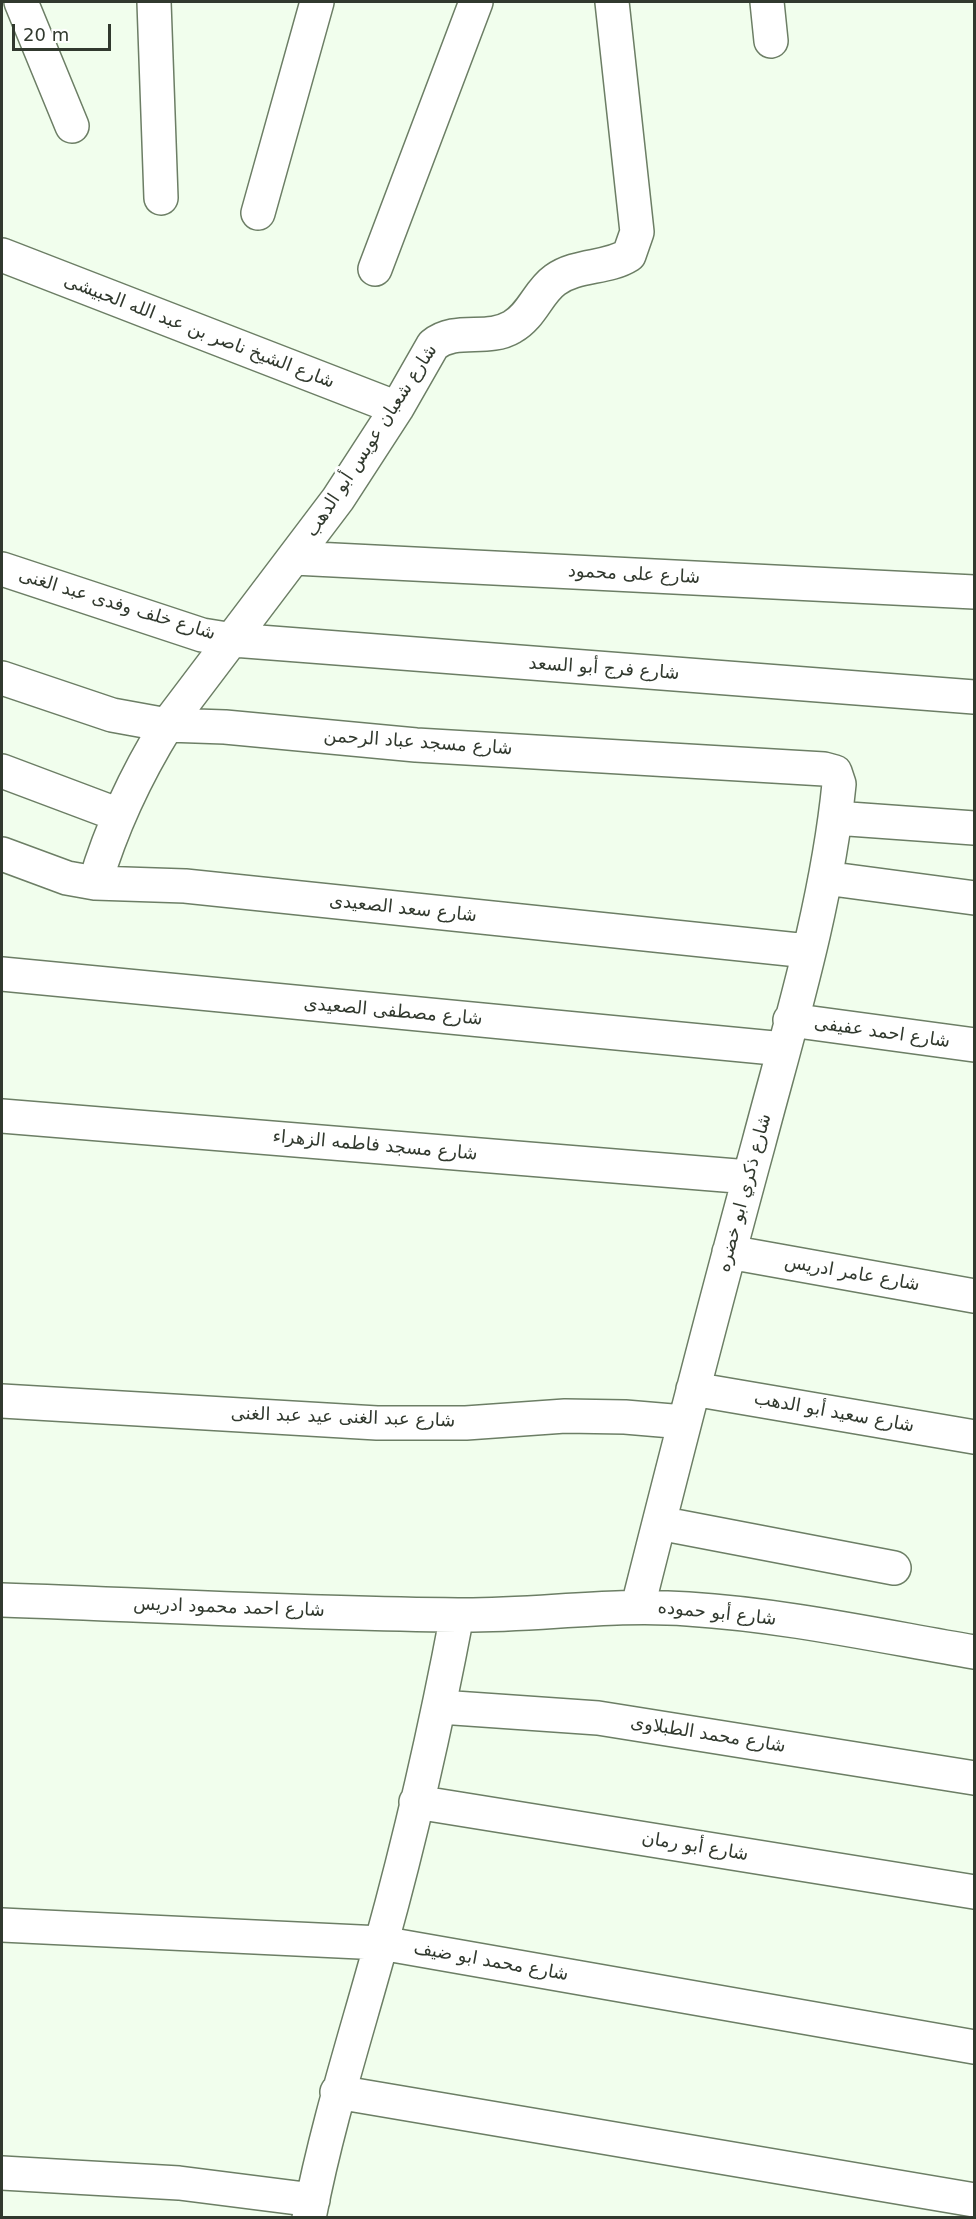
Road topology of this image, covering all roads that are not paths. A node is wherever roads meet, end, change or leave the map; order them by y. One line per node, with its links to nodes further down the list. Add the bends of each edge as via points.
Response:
1 (21, 2): 8 (street)
2 (154, 2): 9 (street)
3 (317, 2): 10 (street)
4 (476, 2): 12 (street)
5 (612, 2): 13 (street, شارع شعبان عويس أبو الدهب, via 637,232 629,255 554,280 525,318 512,328 442,338 426,353)
6 (767, 2): 7 (street)
7 (771, 41)
8 (72, 126)
9 (161, 198)
10 (258, 213)
11 (2, 255): 13 (street, شارع الشيخ ناصر بن عبد الله الحبيشى)
12 (375, 269)
13 (397, 408): 14 (street, شارع شعبان عويس أبو الدهب)
14 (294, 558): 16 (street, شارع على محمود); 17 (street, شارع شعبان عويس أبو الدهب)
15 (2, 569): 17 (street, شارع خلف وفدى عبد الغنى, via 202,635)
16 (975, 592)
17 (233, 640): 19 (street, شارع فرج أبو السعد); 20 (street, شارع شعبان عويس أبو الدهب)
18 (2, 678): 20 (street, شارع مسجد عباد الرحمن, via 112,715)
19 (975, 696)
20 (167, 725): 22 (street, شارع مسجد عباد الرحمن, via 416,745 824,768); 23 (street, شارع شعبان عويس أبو الدهب)
21 (2, 771): 23 (street)
22 (837, 777): 24 (street, شارع ذكري ابو خضره)
23 (119, 815): 28 (street, شارع شعبان عويس أبو الدهب)
24 (835, 818): 25 (street); 27 (street, شارع ذكري ابو خضره)
25 (975, 828)
26 (2, 854): 28 (street, شارع سعد الصعيدى, via 67,878)
27 (825, 878): 29 (street); 30 (street, شارع ذكري ابو خضره)
28 (95, 883): 30 (street, شارع سعد الصعيدى, via 184,886)
29 (975, 898)
30 (808, 951): 32 (street, شارع ذكري ابو خضره)
31 (2, 974): 32 (street, شارع مصطفى الصعيدى)
32 (787, 1035): 33 (street, شارع احمد عفيفى); 35 (street, شارع ذكري ابو خضره)
33 (975, 1045)
34 (2, 1116): 35 (street, شارع مسجد فاطمه الزهراء)
35 (749, 1177): 36 (street, شارع ذكري ابو خضره)
36 (729, 1252): 37 (street, شارع عامر ادريس); 38 (street, شارع ذكري ابو خضره)
37 (975, 1296)
38 (693, 1389): 40 (street, شارع ذكري ابو خضره); 41 (street, شارع سعيد أبو الدهب)
39 (2, 1401): 40 (street, شارع عبد الغنى عيد عبد الغنى, via 377,1423 466,1423 565,1416)
40 (684, 1422): 42 (street, شارع ذكري ابو خضره)
41 (975, 1437)
42 (659, 1523): 43 (street); 45 (street, شارع ذكري ابو خضره)
43 (894, 1568)
44 (2, 1600): 46 (street, شارع احمد محمود ادريس)
45 (638, 1606): 46 (street, شارع أبو حموده); 47 (street, شارع أبو حموده, via 739,1614)
46 (457, 1615): 48 (street)
47 (975, 1652)
48 (440, 1707): 49 (street, شارع محمد الطبلاوى, via 598,1718); 50 (street)
49 (975, 1778)
50 (416, 1802): 51 (street, شارع أبو رمان); 53 (street)
51 (975, 1892)
52 (2, 1925): 53 (street, شارع محمد ابو ضيف)
53 (381, 1943): 54 (street, شارع محمد ابو ضيف); 55 (street)
54 (975, 2047)
55 (338, 2092): 57 (street); 58 (street)
56 (2, 2173): 58 (street, via 179,2183)
57 (975, 2200)
58 (311, 2209)

